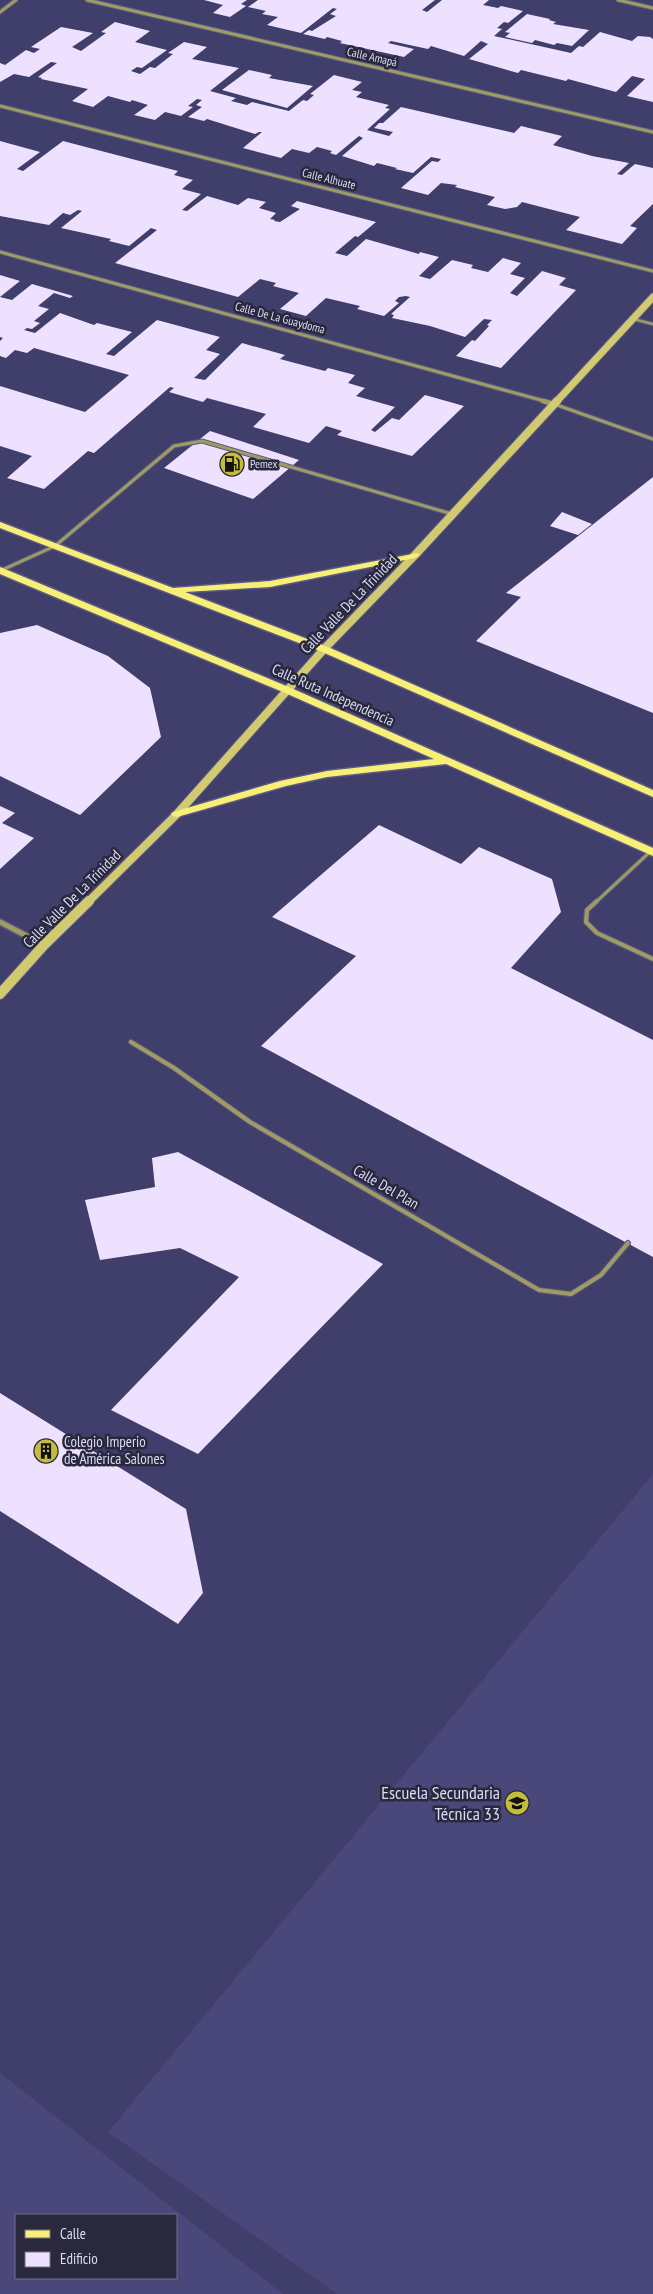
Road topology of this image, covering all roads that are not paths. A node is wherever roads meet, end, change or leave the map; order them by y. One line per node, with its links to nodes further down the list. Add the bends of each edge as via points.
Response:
1 (16, 0): 5 (street)
2 (87, 0): 7 (street, Calle Amapá)
3 (618, 0): 4 (street)
4 (653, 8)
5 (0, 12)
6 (0, 106): 9 (street, Calle Alhuate)
7 (653, 132)
8 (0, 252): 13 (street, Calle De La Guaydoma)
9 (653, 271)
10 (653, 297): 11 (street, Calle Valle De La Trinidad)
11 (633, 319): 12 (lane); 13 (street, Calle Valle De La Trinidad)
12 (653, 324)
13 (554, 404): 14 (lane); 15 (street, Calle Valle De La Trinidad)
14 (653, 439)
15 (453, 514): 17 (lane, via 202,441 174,446); 18 (street, Calle Valle De La Trinidad)
16 (0, 525): 17 (main road)
17 (56, 546): 19 (lane); 20 (main road)
18 (415, 555): 20 (main road, via 270,584); 21 (street, Calle Valle De La Trinidad)
19 (1, 571): 22 (main road, Calle Ruta Independencia)
20 (172, 590): 21 (main road)
21 (324, 649): 22 (street, Calle Valle De La Trinidad); 24 (main road)
22 (286, 690): 23 (main road, Calle Ruta Independencia); 25 (street, Calle Valle De La Trinidad)
23 (446, 761): 25 (main road, via 328,774 284,783); 26 (main road, Calle Ruta Independencia)
24 (653, 794)
25 (177, 814): 28 (street, Calle Valle De La Trinidad)
26 (652, 850): 29 (lane, via 588,910 586,922 597,933)
27 (0, 922): 28 (street)
28 (44, 945): 30 (street, Calle Valle De La Trinidad)
29 (653, 960)
30 (0, 994)
31 (131, 1042): 32 (lane, Calle Del Plan, via 250,1122 539,1290 571,1294 601,1275)
32 (628, 1243)

